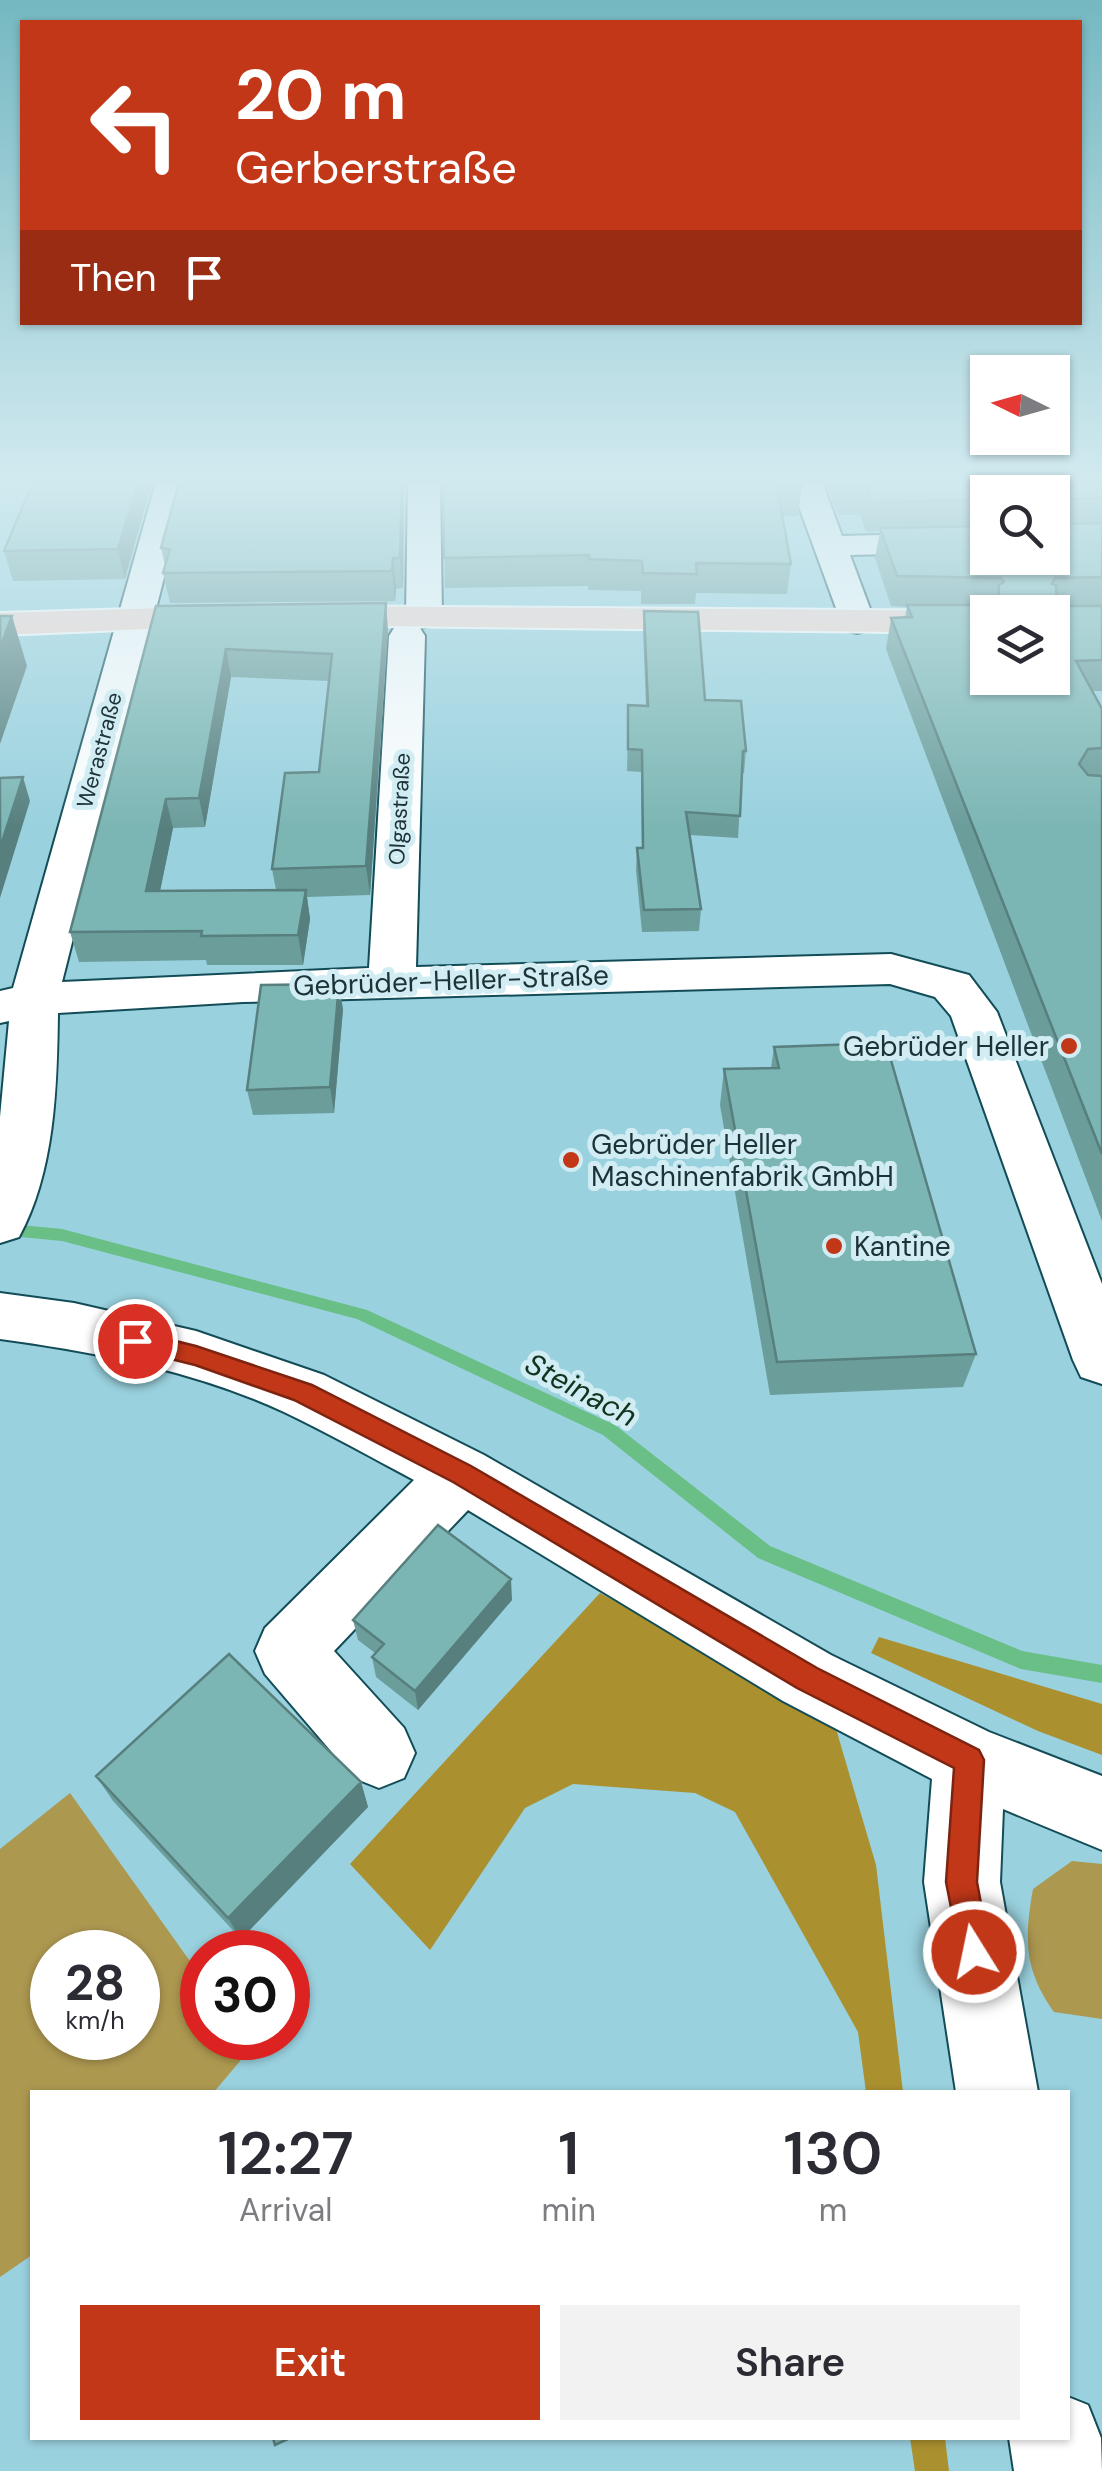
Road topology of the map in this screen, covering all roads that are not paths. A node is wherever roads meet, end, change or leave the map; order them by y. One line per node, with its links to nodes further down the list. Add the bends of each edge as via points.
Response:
1 (140, 597): 5 (street, Werastraße)
2 (418, 597): 9 (street, Olgastraße)
3 (848, 597): 6 (street)
4 (0, 606): 5 (main road)
5 (134, 618): 8 (main road); 9 (main road); 11 (street, Werastraße)
6 (857, 622): 7 (main road); 9 (main road)
7 (970, 622)
8 (0, 624)
9 (416, 626): 10 (street, Olgastraße)
10 (392, 982): 11 (street, Gebrüder-Heller-Straße); 15 (street, Gebrüder-Heller-Straße, via 891,970 952,986 973,1012)
11 (22, 1008): 12 (street, Werastraße); 13 (street, Werastraße, via 32,1066)
12 (0, 1094)
13 (6, 1203)
14 (0, 1316): 16 (street, via 74,1326 303,1392)
15 (1102, 1360)
16 (462, 1474): 17 (street, via 289,1651); 18 (street, via 807,1678)
17 (379, 1753)
18 (969, 1760): 19 (street); 20 (street, via 962,1882)
19 (1102, 1813)
20 (997, 2090)
21 (1055, 2440): 22 (street)
22 (1061, 2471)

